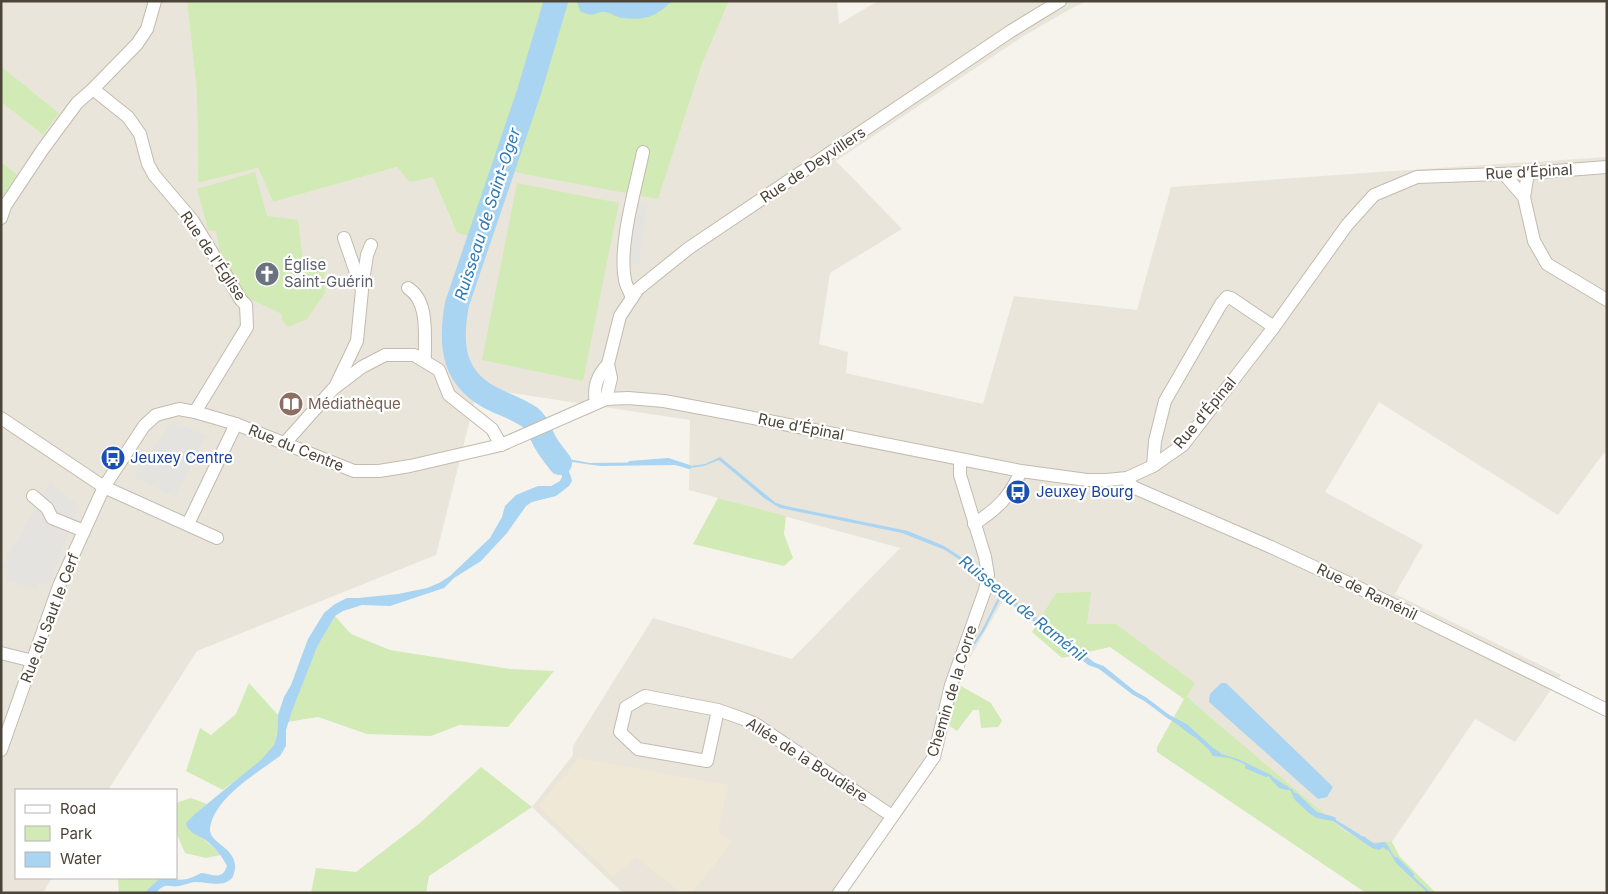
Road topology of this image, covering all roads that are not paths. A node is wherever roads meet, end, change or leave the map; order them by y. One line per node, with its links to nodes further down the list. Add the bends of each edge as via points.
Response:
1 (155, 1): 3 (street, via 147,29 137,44)
2 (1060, 1): 14 (street, Rue de Deyvillers, via 689,248 638,289)
3 (93, 89): 9 (street, via 77,103); 20 (street, Rue de l'Église, via 128,117 140,134 154,175 193,221 246,305 247,327)
4 (643, 152): 14 (street, via 624,256 625,280)
5 (1607, 167): 6 (street, Rue d’Épinal)
6 (1528, 173): 7 (street, Rue d’Épinal); 8 (street)
7 (1504, 174): 8 (street); 16 (street, Rue d’Épinal, via 1417,177 1374,195 1347,225)
8 (1524, 197): 15 (street, via 1534,241 1547,264)
9 (2, 209)
10 (344, 238): 13 (street)
11 (371, 245): 13 (street)
12 (408, 288): 17 (street, via 417,294 423,313)
13 (362, 290): 18 (street, via 357,341)
14 (632, 298): 19 (street, Rue de Deyvillers, via 620,316 608,364 595,385 594,393)
15 (1607, 300)
16 (1274, 327): 26 (street, Rue d’Épinal, via 1183,445); 26 (street, via 1227,297 1165,401 1155,441)
17 (425, 360): 18 (street, via 414,354 385,355 362,367); 24 (street, via 439,370 449,395 492,429)
18 (334, 389): 23 (street)
19 (601, 401): 24 (street, Rue du Centre); 25 (street, Rue d’Épinal, via 628,398 664,401)
20 (196, 412): 22 (street, Rue du Centre); 29 (street, Rue du Centre, via 179,409 156,415 140,432)
21 (1, 418): 29 (street)
22 (236, 424): 23 (street, Rue du Centre); 31 (street)
23 (284, 444): 24 (street, Rue du Centre, via 354,471 410,466)
24 (501, 445)
25 (960, 459): 27 (street, Rue d’Épinal); 32 (street, Chemin de la Corre, via 960,475)
26 (1153, 466): 28 (street, Rue d’Épinal)
27 (1020, 471): 28 (street, Rue d’Épinal, via 1087,480); 32 (street, via 1013,488 996,510)
28 (1127, 478): 38 (street, Rue de Raménil, via 1135,488 1345,581)
29 (104, 487): 31 (street); 33 (street, Rue du Saut le Cerf)
30 (33, 496): 33 (street, via 47,508 52,518)
31 (188, 524): 34 (street)
32 (974, 524): 40 (street, Chemin de la Corre, via 985,557 988,575 985,590 951,685 934,757)
33 (84, 531): 36 (street, Rue du Saut le Cerf, via 59,586)
34 (217, 538)
35 (1, 653): 36 (street)
36 (33, 661): 39 (street, Rue du Saut le Cerf)
37 (718, 710): 37 (street, Allée de la Boudière, via 645,696 626,707 620,732 638,749 707,761); 40 (street, Allée de la Boudière, via 754,724)
38 (1607, 710)
39 (2, 744)
40 (892, 816): 41 (street, Chemin de la Corre)
41 (839, 893)

